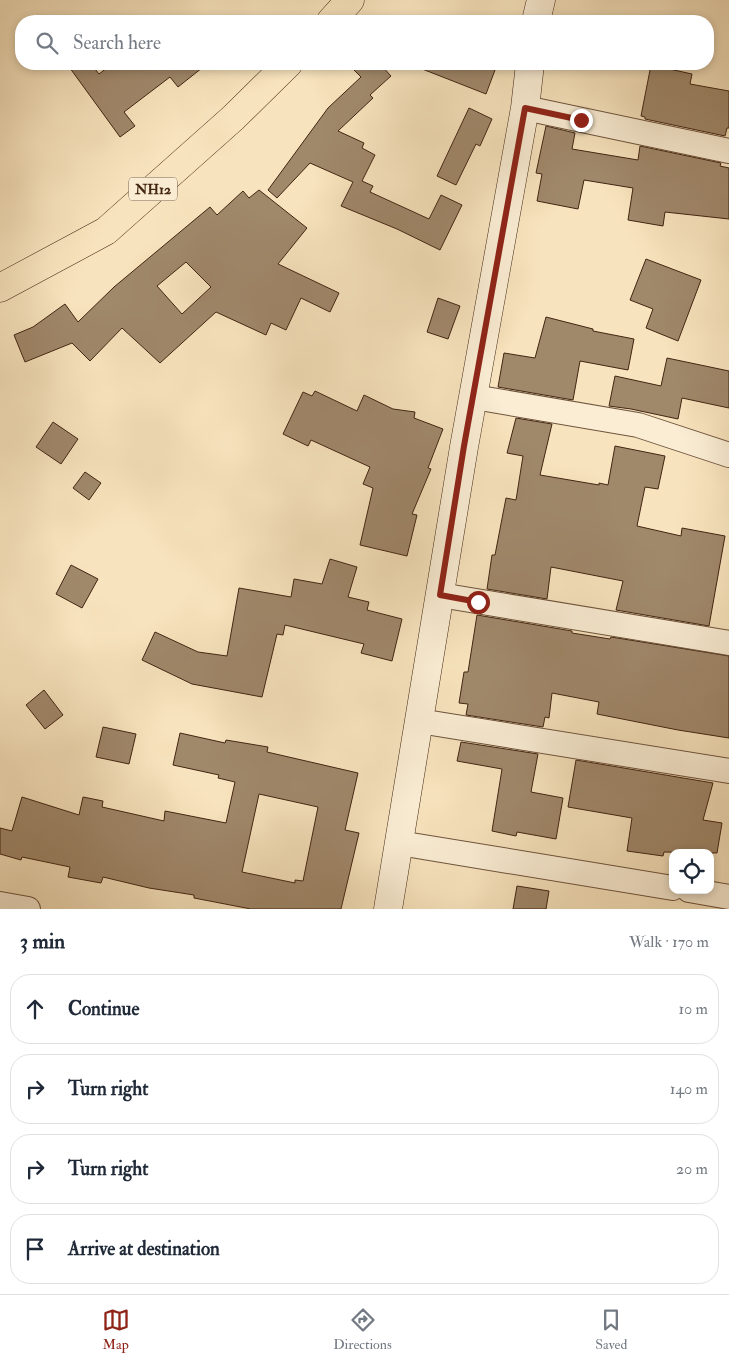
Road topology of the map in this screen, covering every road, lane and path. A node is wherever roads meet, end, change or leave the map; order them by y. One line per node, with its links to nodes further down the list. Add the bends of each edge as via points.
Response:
1 (350, 0): 3 (highway)
2 (541, 0): 4 (street)
3 (336, 15)
4 (537, 15)
5 (282, 70): 9 (highway, NH12, via 106,231)
6 (529, 70): 7 (street)
7 (525, 108): 8 (street); 10 (street)
8 (729, 151)
9 (0, 288)
10 (474, 397): 11 (street, via 638,426); 12 (street)
11 (729, 455)
12 (440, 595): 13 (street); 14 (street)
13 (729, 643)
14 (419, 721): 15 (street); 16 (street)
15 (729, 771)
16 (399, 843): 17 (street); 22 (street)
17 (669, 887)
18 (712, 894): 19 (street)
19 (729, 897)
20 (0, 904): 21 (street)
21 (28, 909)
22 (388, 909)

